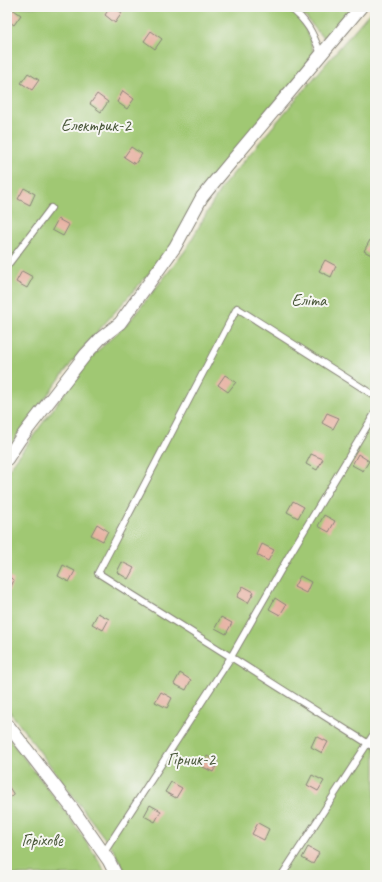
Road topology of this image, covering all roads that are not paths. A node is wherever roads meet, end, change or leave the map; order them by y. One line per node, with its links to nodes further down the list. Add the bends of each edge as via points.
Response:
1 (289, 7): 3 (lane, via 311,30)
2 (361, 7): 3 (street)
3 (321, 54): 8 (street, via 202,197 175,247 120,323 86,354)
4 (51, 208): 5 (lane)
5 (7, 266)
6 (375, 396): 9 (lane, via 237,308 98,573)
7 (375, 413): 9 (lane)
8 (7, 459)
9 (231, 657): 12 (lane); 14 (lane)
10 (7, 724): 14 (street, via 72,808)
11 (375, 732): 12 (lane)
12 (368, 743): 13 (lane); 16 (lane)
13 (375, 748)
14 (103, 854): 15 (street)
15 (116, 875)
16 (282, 875)

